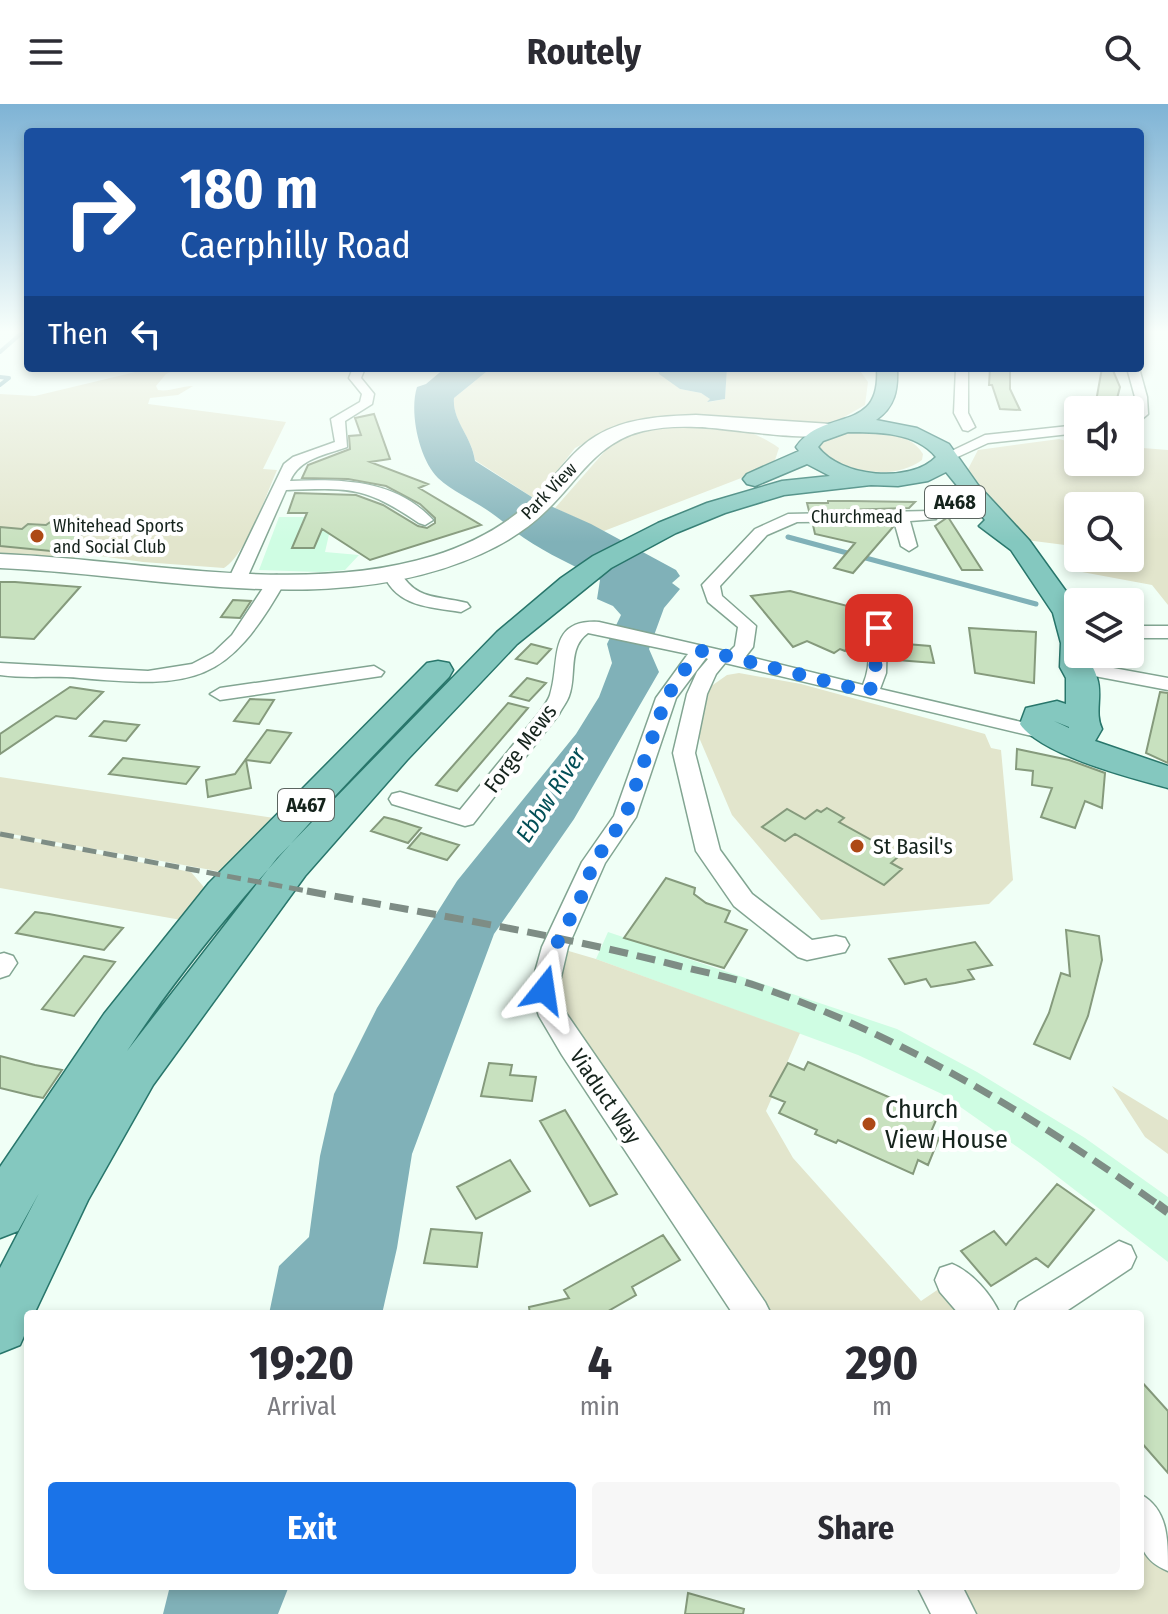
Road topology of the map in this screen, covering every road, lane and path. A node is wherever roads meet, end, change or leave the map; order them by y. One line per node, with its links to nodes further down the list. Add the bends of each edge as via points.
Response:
1 (368, 400): 14 (street, via 338,418 342,444 292,463)
2 (885, 400): 7 (main road, via 858,422)
3 (961, 400): 6 (street)
4 (907, 410): 9 (main road)
5 (753, 427): 7 (street, Park View); 11 (street, Park View); 22 (street, Park View, via 681,420 617,433 592,447 507,533 458,556)
6 (968, 427)
7 (837, 428): 9 (main road, via 878,427); 11 (main road, via 811,439)
8 (1064, 430): 10 (street)
9 (924, 437): 10 (street); 12 (main road)
10 (980, 441): 12 (street)
11 (809, 453): 13 (main road, via 833,469); 18 (main road, A467, via 772,473 674,509)
12 (946, 458): 13 (main road, via 929,474); 19 (main road, A468)
13 (881, 479): 15 (main road, A468); 18 (main road, A467, via 782,488)
14 (282, 486): 17 (street, via 371,489); 23 (street)
15 (940, 503): 16 (street, Churchmead); 19 (main road, A468)
16 (901, 517): 20 (street); 31 (street, Churchmead, via 794,517 761,532 711,585 714,598 747,626 744,647)
17 (425, 520)
18 (631, 537): 24 (main road, A467)
19 (1014, 541): 27 (main road, A468)
20 (909, 546)
21 (0, 561): 23 (street, Park View)
22 (392, 573): 25 (street, Park View); 26 (street, via 404,593)
23 (238, 578): 25 (street, Park View)
24 (562, 579): 43 (main road, A467, via 515,600 446,662 258,854 173,955 92,1068); 49 (main road, A467, via 291,867 137,1072 70,1184)
25 (277, 580): 35 (street, via 237,638)
26 (461, 607)
27 (1064, 611)
28 (895, 613): 38 (street, via 879,628 873,650 877,674)
29 (1144, 632): 30 (street)
30 (1168, 632)
31 (712, 652): 38 (street); 41 (street, Forge Mews, via 584,627 572,636 560,695 549,714 465,819); 42 (street, via 684,753 708,851 743,900 807,950); 46 (street, Viaduct Way, via 688,665 666,698 625,817 594,862 555,947 544,990 572,1047)
32 (1076, 668): 39 (main road, A468, via 1082,678)
33 (1080, 668): 37 (street)
34 (0, 669): 35 (street, via 152,679)
35 (199, 671): 36 (street, via 214,701)
36 (374, 672)
37 (1168, 684)
38 (869, 692): 39 (street, via 967,717)
39 (1064, 726): 40 (main road, via 1115,762)
40 (1168, 776)
41 (400, 799)
42 (836, 945)
43 (0, 1214)
44 (1119, 1257): 48 (street)
45 (952, 1280): 47 (street)
46 (743, 1310)
47 (978, 1310)
48 (1037, 1310)
49 (0, 1325)
50 (1144, 1519): 51 (street)
51 (1168, 1551)
52 (940, 1590): 53 (street)
53 (955, 1614)

